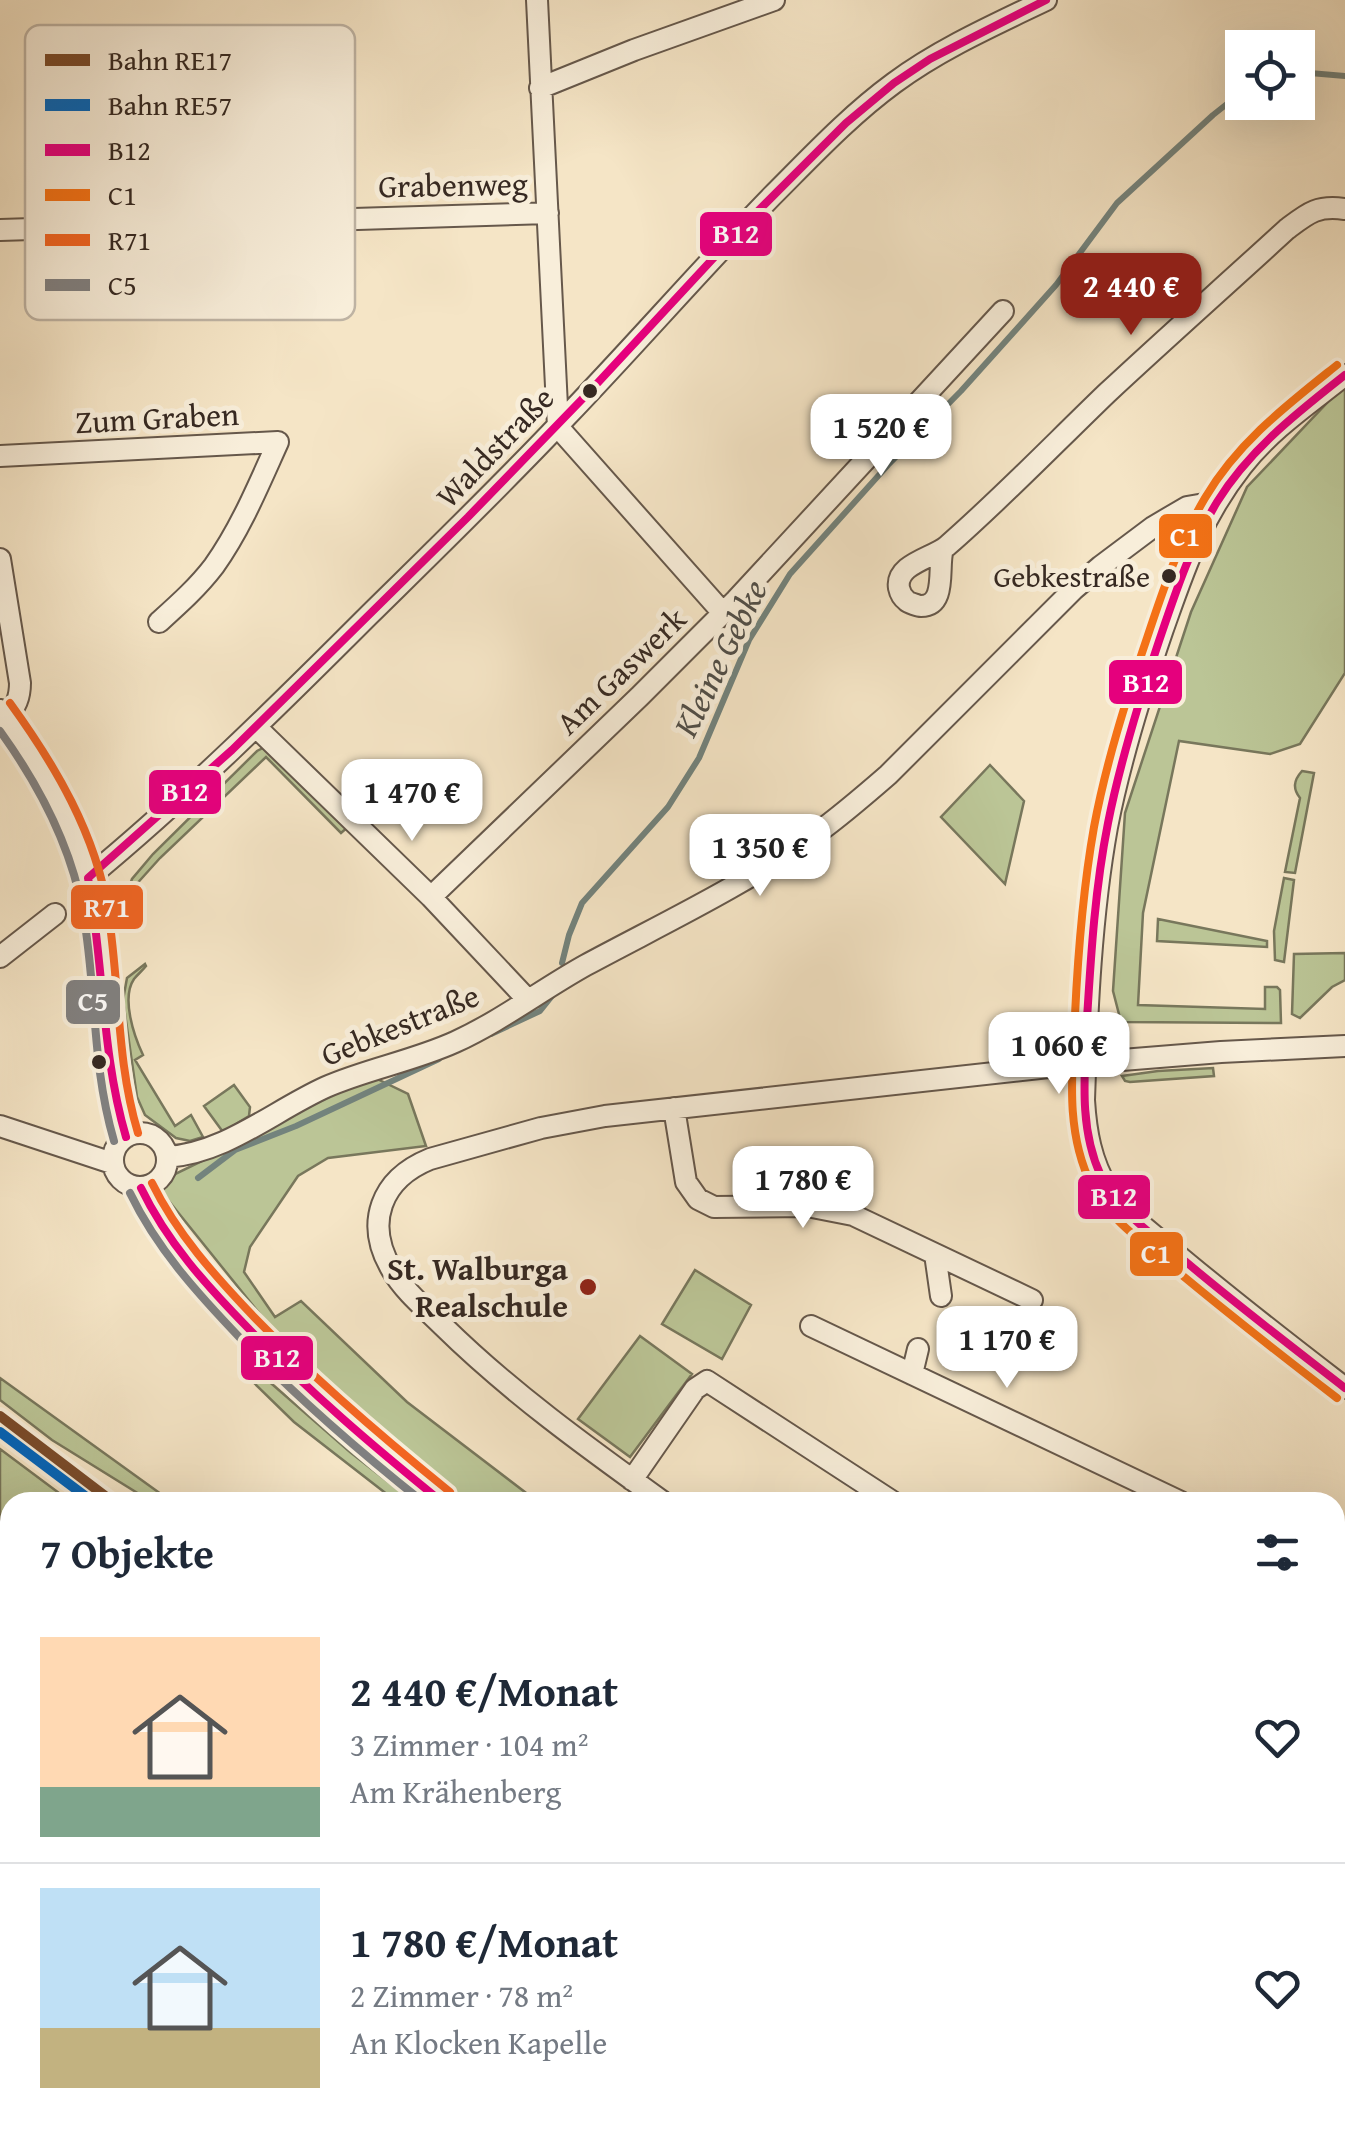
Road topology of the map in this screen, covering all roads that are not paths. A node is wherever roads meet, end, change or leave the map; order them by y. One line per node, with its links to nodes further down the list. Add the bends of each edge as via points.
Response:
1 (536, 0): 4 (street)
2 (774, 0): 4 (street)
3 (1046, 0): 12 (street, Waldstraße, via 941,54 870,101)
4 (540, 88): 6 (street)
5 (1345, 209): 15 (street, via 1310,212 1287,229)
6 (548, 213): 7 (street, Grabenweg); 12 (street)
7 (355, 219)
8 (25, 229): 9 (street, Grabenweg)
9 (0, 230)
10 (1003, 311): 17 (street, Am Gaswerk)
11 (1345, 375): 14 (street, via 1267,438)
12 (558, 426): 17 (street, Am Gaswerk); 20 (street, Waldstraße)
13 (0, 456): 18 (street, Zum Graben, via 278,442 215,565)
14 (1216, 502): 25 (street, Gebkestraße, via 1187,506 1111,558 888,775 816,834); 27 (street, via 1182,573 1110,812)
15 (944, 549)
16 (0, 559): 19 (street, via 20,683 16,706)
17 (723, 612): 22 (street, Am Gaswerk)
18 (160, 622)
19 (3, 714): 21 (street, via 46,780)
20 (256, 728): 21 (street, Waldstraße); 22 (street)
21 (88, 878): 30 (street, via 109,1059)
22 (430, 897): 25 (street)
23 (55, 914): 24 (street)
24 (0, 957)
25 (526, 1000): 31 (street, Gebkestraße, via 455,1042 323,1088 200,1153)
26 (1345, 1046): 27 (street)
27 (1085, 1062): 28 (street); 40 (street, via 1088,1142 1110,1194)
28 (674, 1108): 34 (street, via 686,1182 714,1208 807,1206 853,1215); 41 (street, via 569,1122 430,1160 399,1176 378,1219 389,1266 418,1301 483,1364)
29 (0, 1126): 32 (street)
30 (126, 1137): 31 (street, via 153,1136); 32 (street)
31 (167, 1158): 33 (street, via 161,1178)
32 (112, 1163): 33 (street, via 121,1180)
33 (141, 1188): 42 (street, via 186,1262 240,1320 362,1438)
34 (935, 1254): 35 (street); 36 (street)
35 (941, 1296)
36 (1032, 1300)
37 (811, 1326): 39 (street)
38 (918, 1349): 39 (street)
39 (912, 1374): 45 (street)
40 (1345, 1388)
41 (632, 1480): 43 (street); 44 (street, via 707,1382)
42 (430, 1492)
43 (649, 1492)
44 (878, 1492)
45 (1159, 1492)

